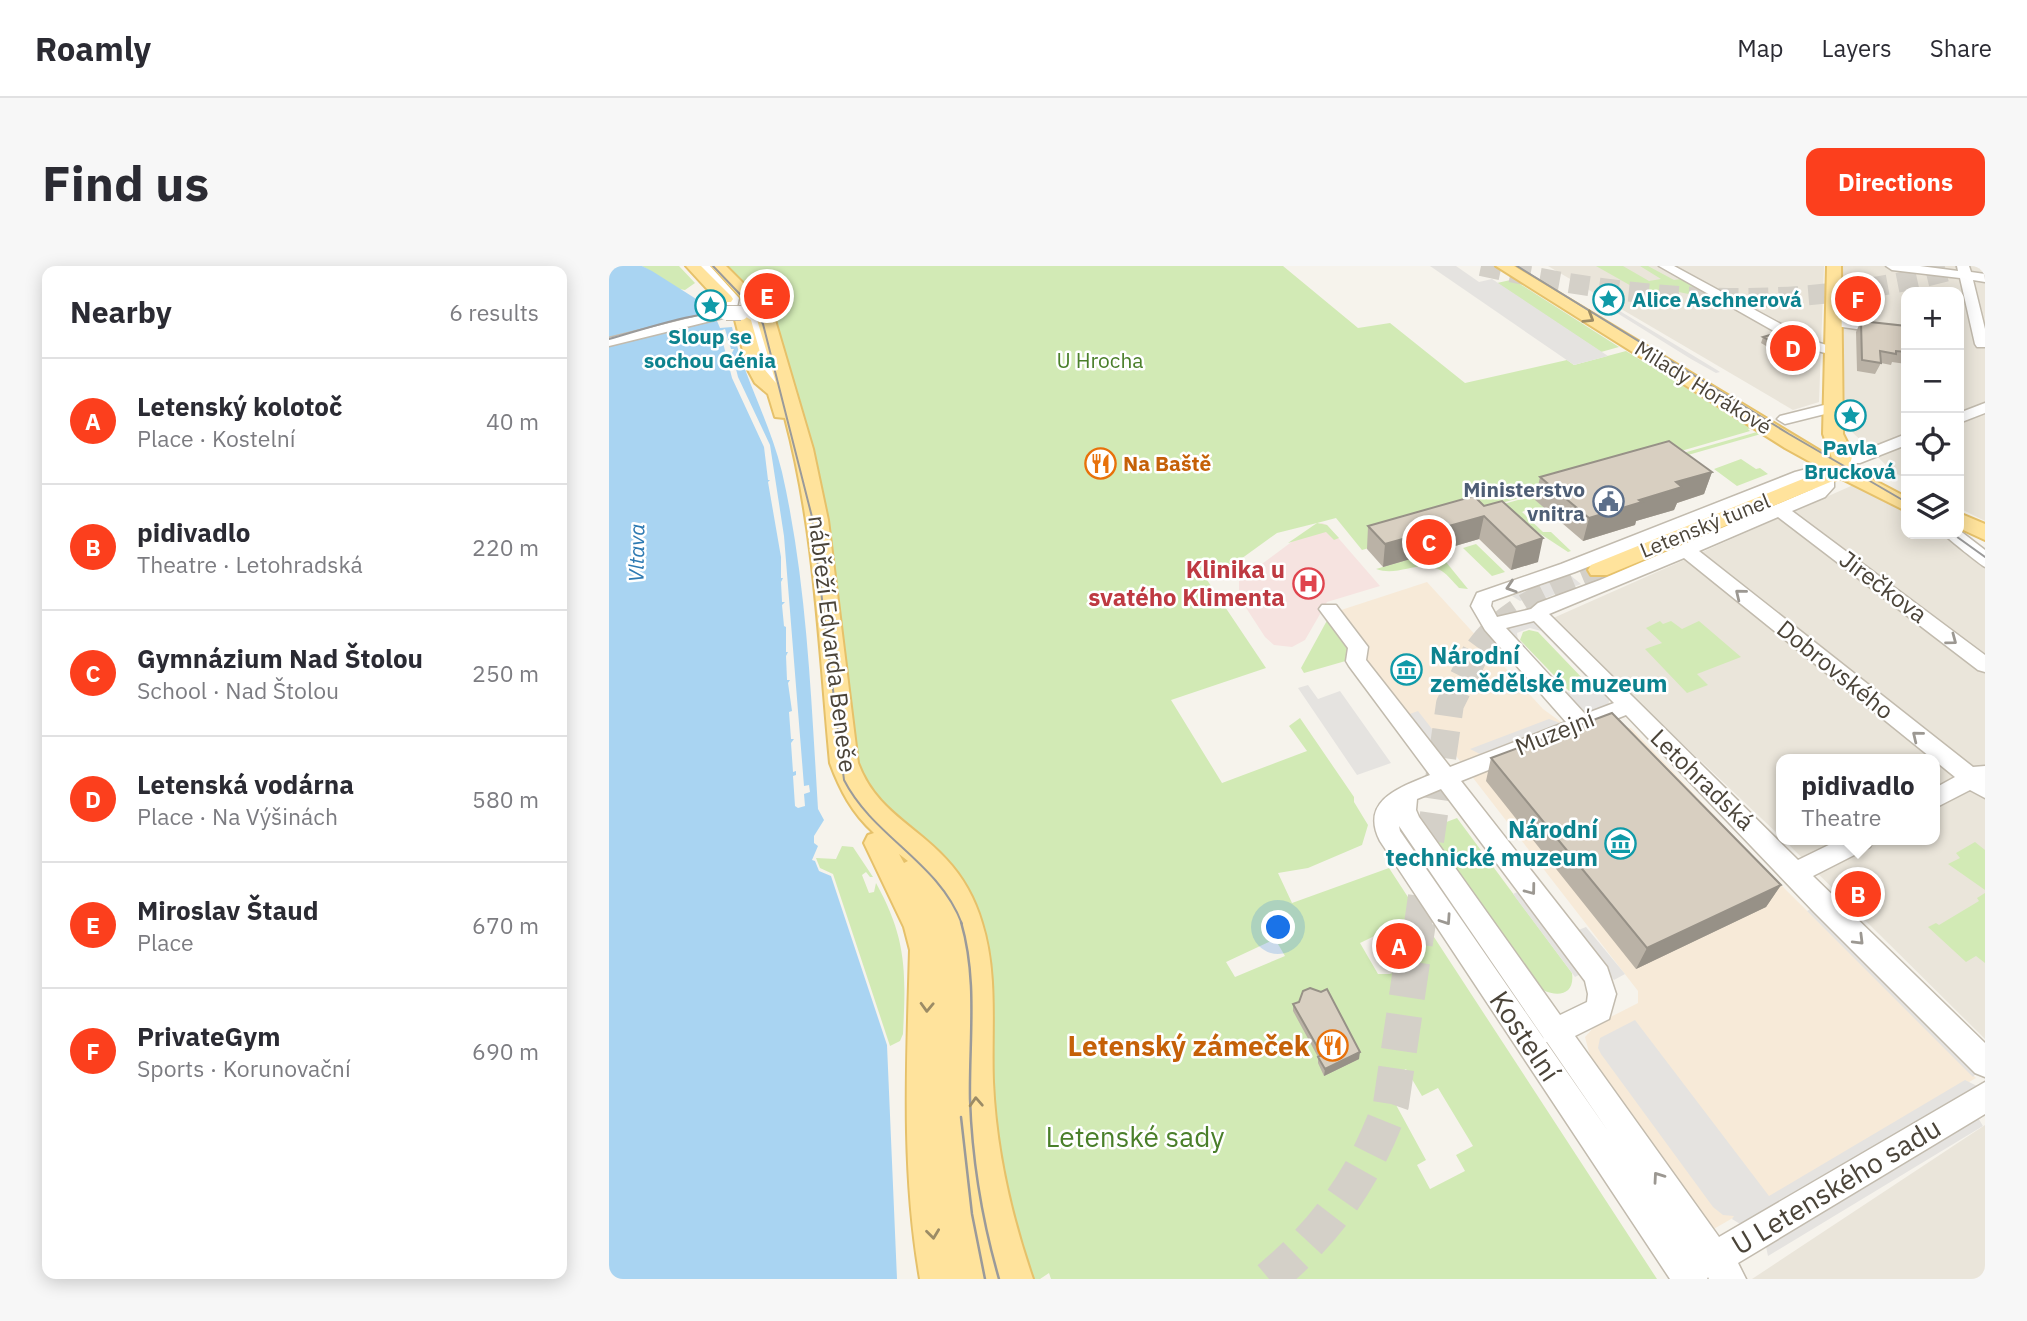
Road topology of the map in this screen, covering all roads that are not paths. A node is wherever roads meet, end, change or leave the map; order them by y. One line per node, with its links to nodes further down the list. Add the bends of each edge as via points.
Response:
1 (693, 266): 11 (main road, nábřeží Edvarda Beneše)
2 (703, 266): 11 (street, via 733,298)
3 (718, 266): 11 (main road, nábřeží Edvarda Beneše)
4 (1665, 266): 16 (street, via 1807,344)
5 (1834, 266): 12 (main road)
6 (1892, 266): 8 (street)
7 (1511, 267): 22 (main road, Milady Horákové, one-way to 22)
8 (1963, 271): 9 (street); 15 (street)
9 (1985, 278)
10 (1579, 292): 20 (main road, Milady Horákové)
11 (735, 309): 14 (street); 44 (main road, nábřeží Edvarda Beneše, via 758,373 765,386 777,392 790,446 806,535 830,776 842,805); 53 (main road, nábřeží Edvarda Beneše, one-way to 11, via 987,1198 979,1140 975,973 969,929 947,883 862,804 847,775 817,520 803,449 764,313)
12 (1833, 322): 13 (street); 16 (main road)
13 (1901, 331)
14 (609, 340)
15 (1978, 343)
16 (1833, 351): 17 (main road)
17 (1832, 408): 20 (street); 22 (main road)
18 (1985, 408): 19 (street)
19 (1964, 416)
20 (1785, 419): 22 (main road, Milady Horákové)
21 (1901, 441): 22 (street)
22 (1833, 469): 23 (main road, Milady Horákové); 24 (main road, Milady Horákové); 25 (street, via 1819,494); 33 (main road, Letenský tunel)
23 (1901, 489)
24 (1901, 503)
25 (1780, 510): 30 (street); 37 (street, Jirečkova, one-way to 37)
26 (1964, 522): 28 (main road)
27 (1964, 527): 28 (main road)
28 (1985, 533)
29 (1960, 539): 31 (street)
30 (1686, 550): 33 (street); 41 (street, Dobrovského, one-way to 30)
31 (1985, 561)
32 (1568, 568): 33 (street); 33 (street); 36 (street, one-way to 36, via 1487,595 1481,606)
33 (1593, 572): 35 (street)
34 (1329, 609): 40 (street, Kostelní, via 1358,647 1356,661)
35 (1538, 614): 36 (street); 38 (street, Letohradská)
36 (1492, 625): 39 (street)
37 (1985, 665)
38 (1627, 706): 39 (street, Muzejní); 46 (street, Letohradská)
39 (1580, 723): 40 (street, Muzejní)
40 (1445, 778): 42 (street); 47 (street, Kostelní, one-way to 47, via 1597,976 1602,993 1599,1010)
41 (1980, 780): 43 (street)
42 (1406, 794): 47 (street, Kostelní, via 1408,821); 50 (street, Kostelní, one-way to 50, via 1387,814 1389,834)
43 (1940, 797)
44 (879, 843): 51 (main road, one-way to 51, via 920,927 926,950 924,1128); 52 (main road, nábřeží Edvarda Beneše, via 932,895 953,945 950,1123 956,1198)
45 (1848, 845): 46 (street)
46 (1795, 873): 48 (street, Letohradská, one-way to 48)
47 (1555, 1031): 50 (street, Kostelní, one-way to 47)
48 (1985, 1063)
49 (1985, 1097): 50 (street, U Letenského sadu)
50 (1704, 1271)
51 (941, 1279)
52 (971, 1279)
53 (1012, 1279)

